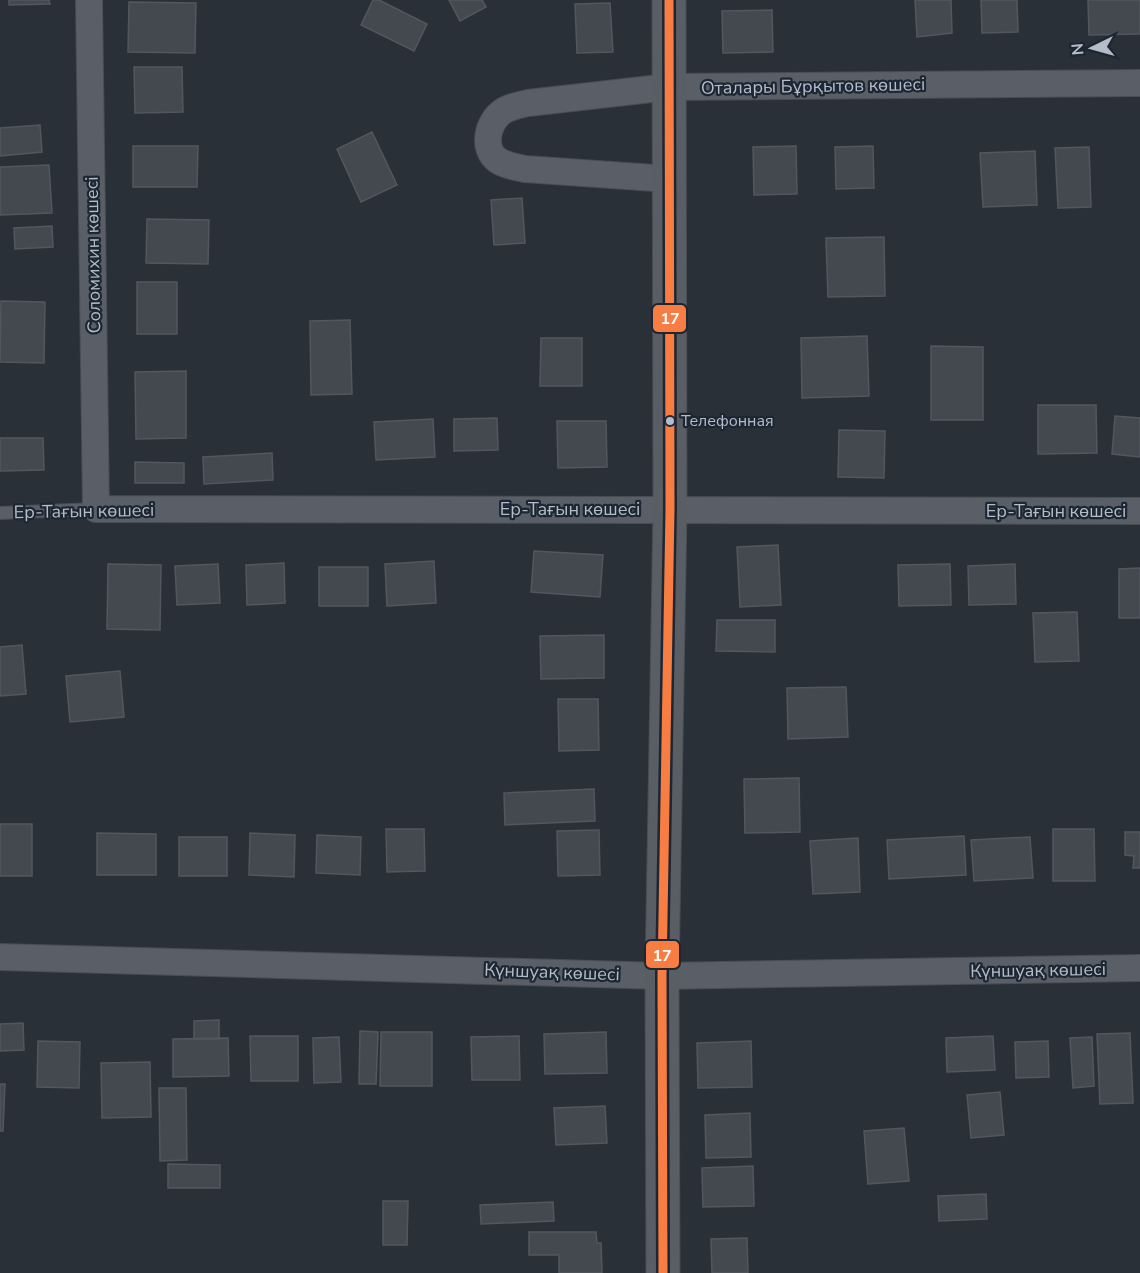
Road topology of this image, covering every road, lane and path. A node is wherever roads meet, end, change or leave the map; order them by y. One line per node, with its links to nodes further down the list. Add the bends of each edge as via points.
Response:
1 (89, 0): 6 (street, Соломихин көшесі)
2 (669, 0): 4 (street)
3 (1140, 83): 4 (street, Оталары Бұрқытов көшесі)
4 (669, 87): 5 (street); 5 (street, Оталары Бұрқытов көшесі, via 507,108 491,124 488,137 488,147 495,158 525,170)
5 (669, 179): 7 (street)
6 (96, 509): 7 (street, Ер-Тағын көшесі); 9 (lane, Ер-Тағын көшесі)
7 (670, 509): 8 (street, Ер-Тағын көшесі); 12 (street)
8 (1140, 511)
9 (0, 513)
10 (0, 957): 12 (street, Күншуақ көшесі)
11 (1140, 969): 12 (street, Күншуақ көшесі)
12 (662, 976): 13 (street)
13 (663, 1273)

